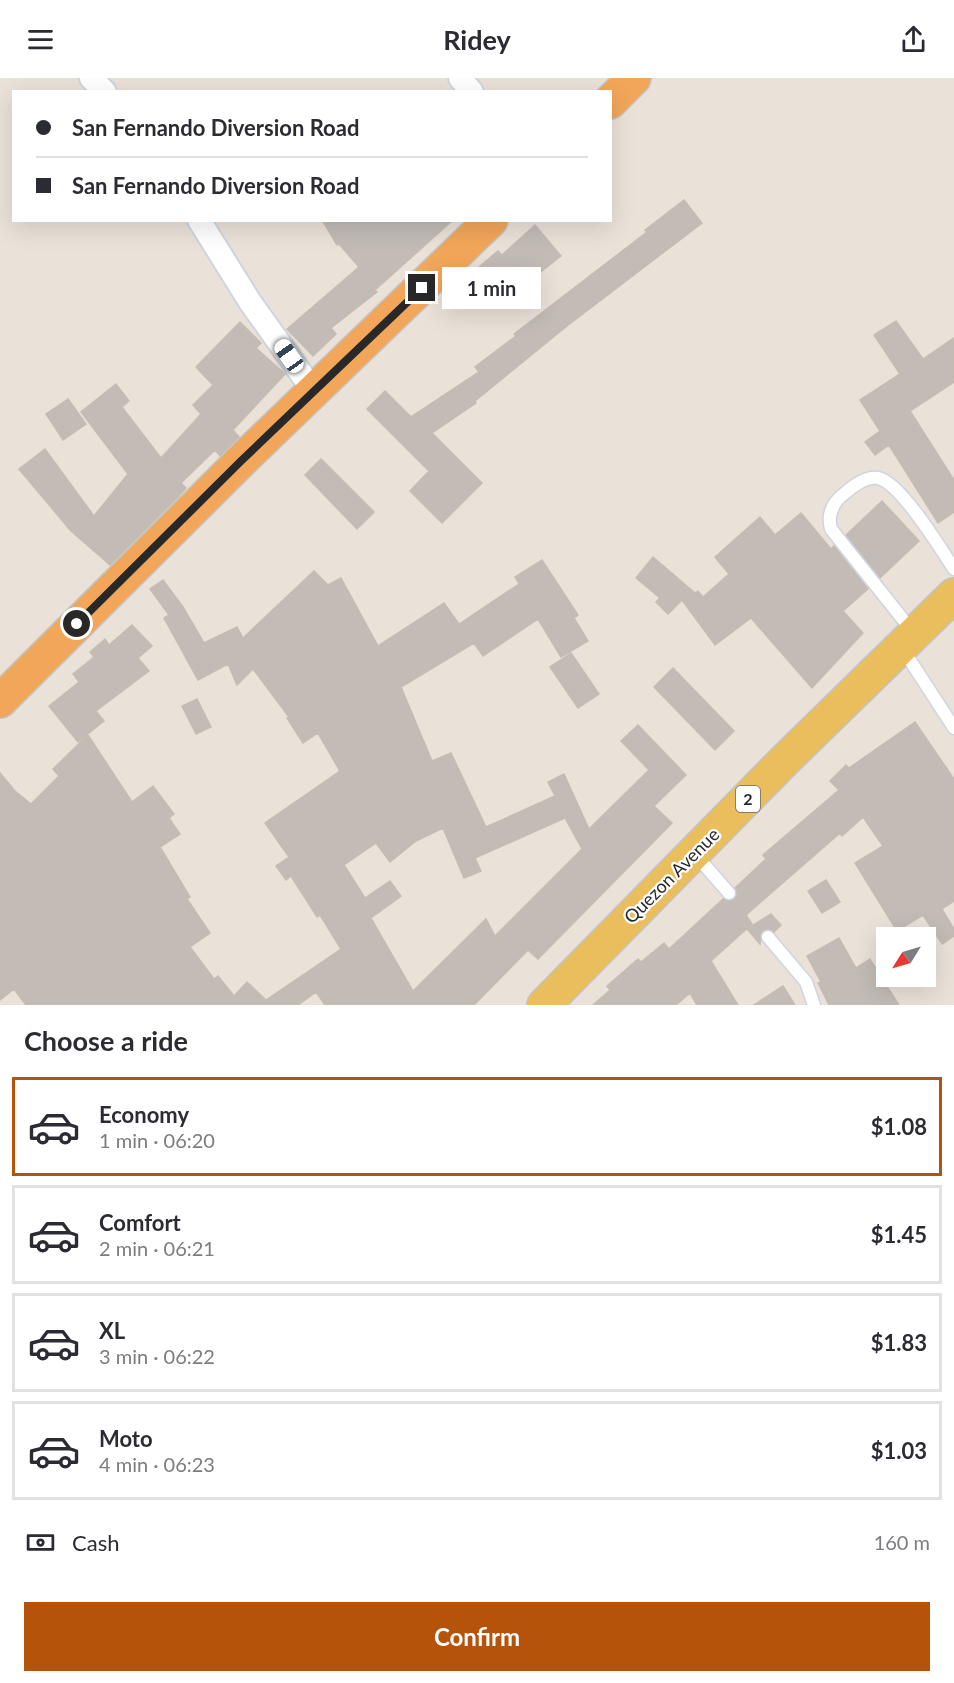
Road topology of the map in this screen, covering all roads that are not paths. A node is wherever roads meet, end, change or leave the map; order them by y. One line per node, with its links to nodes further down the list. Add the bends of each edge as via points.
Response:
1 (91, 78): 4 (street)
2 (460, 78): 5 (street)
3 (634, 78): 6 (highway)
4 (103, 90)
5 (470, 90)
6 (612, 100)
7 (201, 222): 9 (street, via 250,302)
8 (489, 222): 9 (highway)
9 (315, 393): 13 (highway)
10 (954, 569): 12 (lane, via 926,527 883,479 872,477 862,482 834,504 831,529)
11 (954, 595): 12 (main road, Quezon Avenue / 2)
12 (908, 641): 14 (lane); 15 (main road, Quezon Avenue / 2)
13 (4, 689)
14 (954, 728)
15 (694, 853): 16 (lane); 18 (main road, Quezon Avenue / 2)
16 (729, 893)
17 (768, 937): 19 (lane, via 806,982)
18 (544, 1005)
19 (814, 1005)

